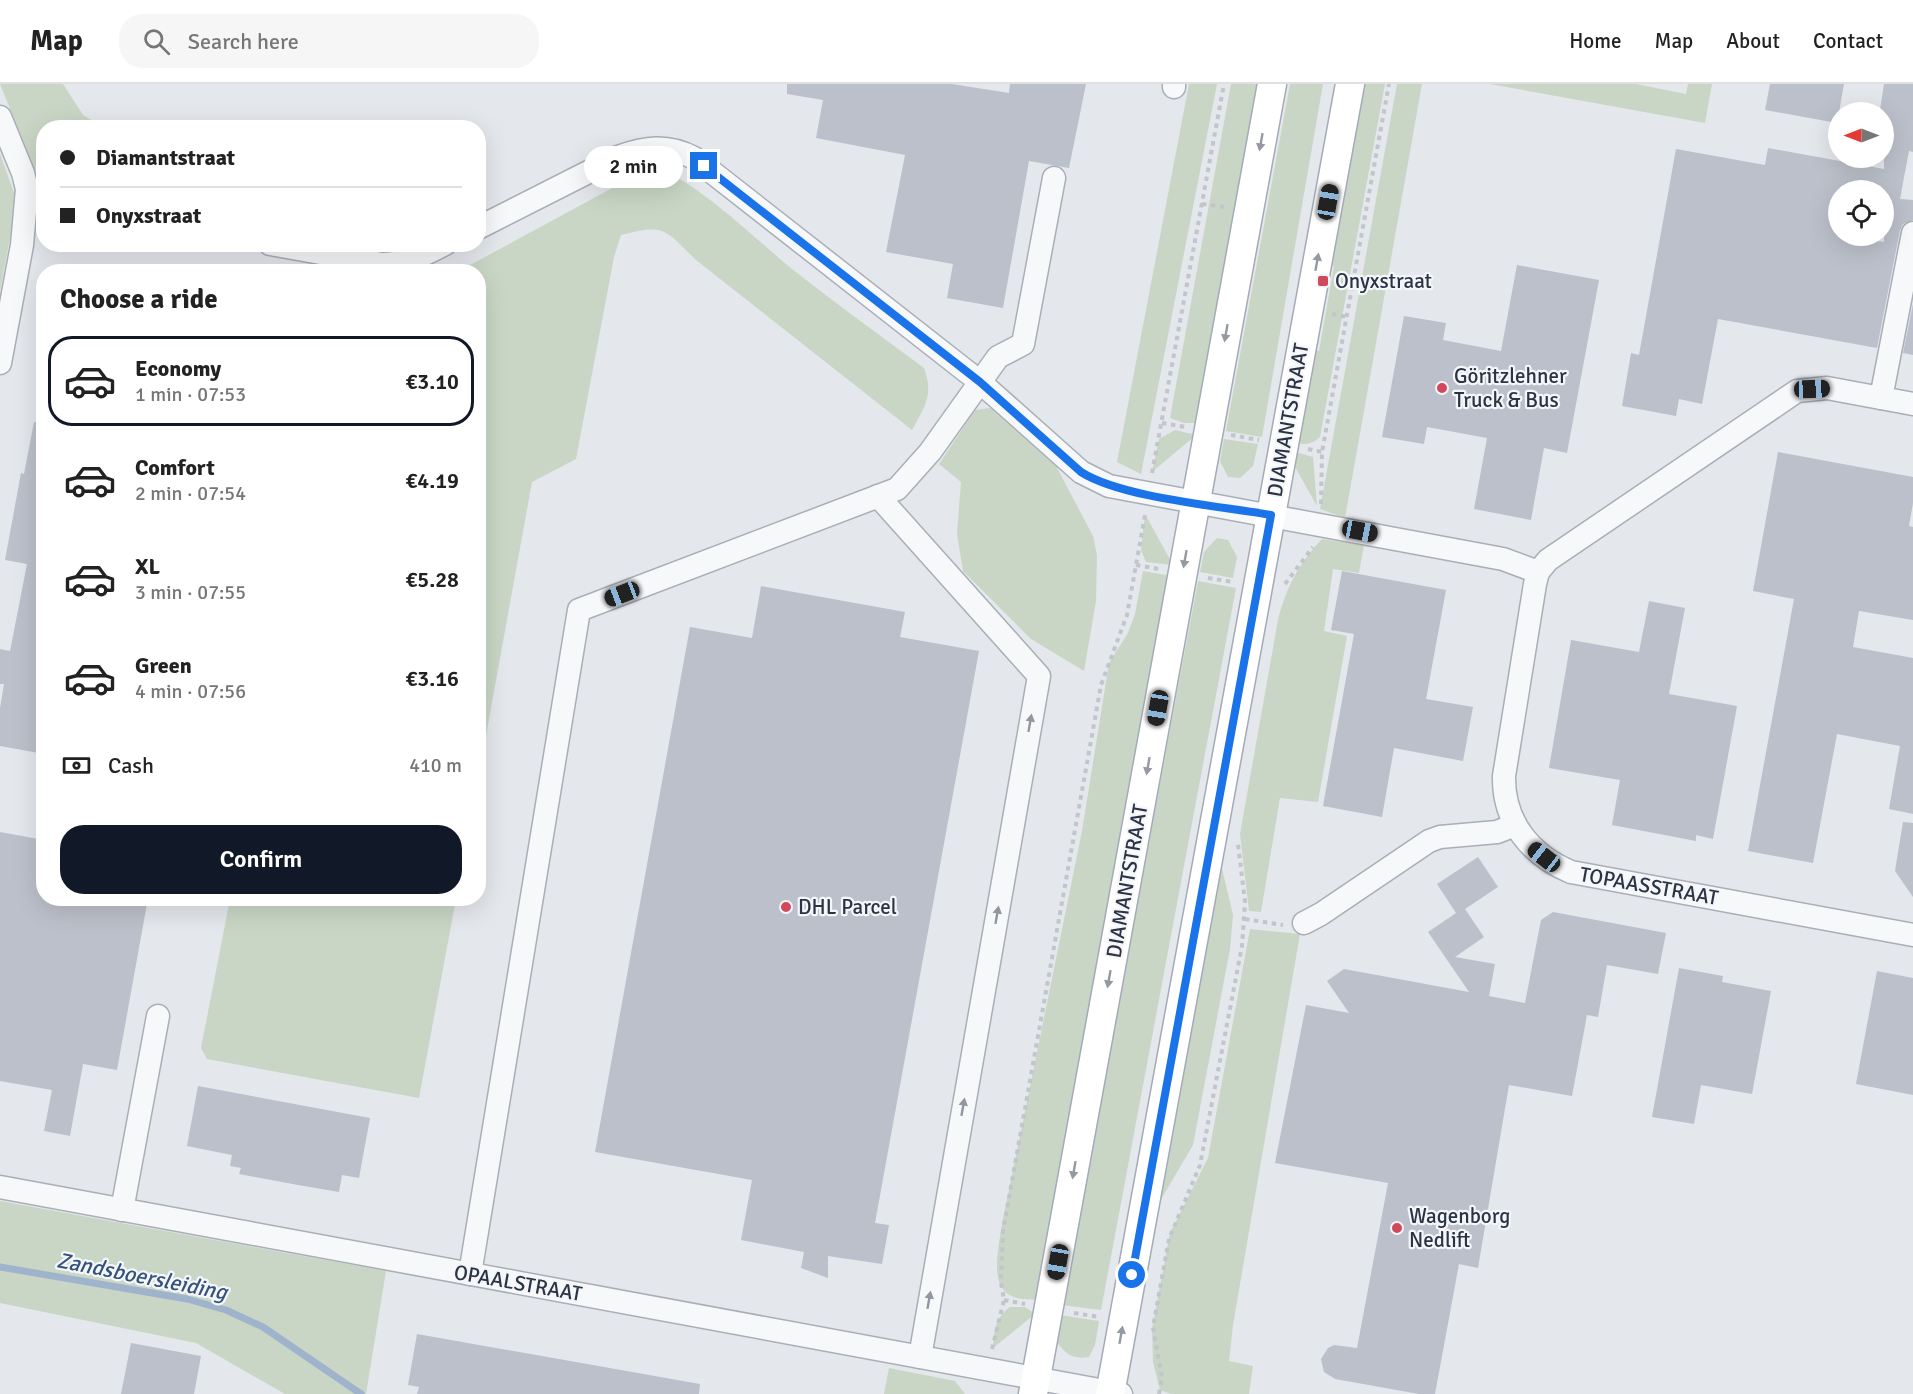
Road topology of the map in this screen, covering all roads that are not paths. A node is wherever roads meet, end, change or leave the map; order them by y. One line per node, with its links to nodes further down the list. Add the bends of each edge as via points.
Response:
1 (1272, 84): 19 (main road, DIAMANTSTRAAT, one-way to 19)
2 (1350, 84): 20 (main road, DIAMANTSTRAAT, one-way to 2)
3 (0, 117): 5 (street)
4 (1054, 178): 15 (street, via 1023,344 998,357)
5 (35, 204): 14 (street, via 22,245)
6 (486, 224): 15 (street, via 618,157 635,151 671,148 694,159)
7 (1913, 233): 16 (street)
8 (315, 252): 11 (street)
9 (427, 252): 12 (street)
10 (382, 264): 13 (street)
11 (382, 264)
12 (401, 264)
13 (401, 264)
14 (0, 363)
15 (980, 382): 18 (street, via 930,452 897,489); 19 (street, via 1081,472 1109,486)
16 (1881, 398): 17 (street); 21 (street, via 1827,388 1797,391 1548,560)
17 (1913, 404)
18 (878, 496): 28 (street, via 579,610); 29 (street, one-way to 18, via 1039,676)
19 (1196, 502): 20 (street); 30 (main road, DIAMANTSTRAAT, one-way to 30)
20 (1271, 515): 21 (street, via 1503,559); 31 (main road, DIAMANTSTRAAT, one-way to 20)
21 (1538, 572): 22 (street, TOPAASSTRAAT, via 1504,776 1504,797)
22 (1515, 825): 23 (street, via 1497,832 1429,841); 24 (street, TOPAASSTRAAT, via 1527,844 1571,872)
23 (1304, 922)
24 (1913, 935)
25 (158, 1016): 27 (street)
26 (0, 1187): 27 (street, OPAALSTRAAT)
27 (122, 1210): 28 (street, OPAALSTRAAT)
28 (470, 1274): 29 (street, OPAALSTRAAT)
29 (920, 1357): 30 (street, OPAALSTRAAT, via 988,1370)
30 (1035, 1386): 31 (street, OPAALSTRAAT)
31 (1114, 1393)

